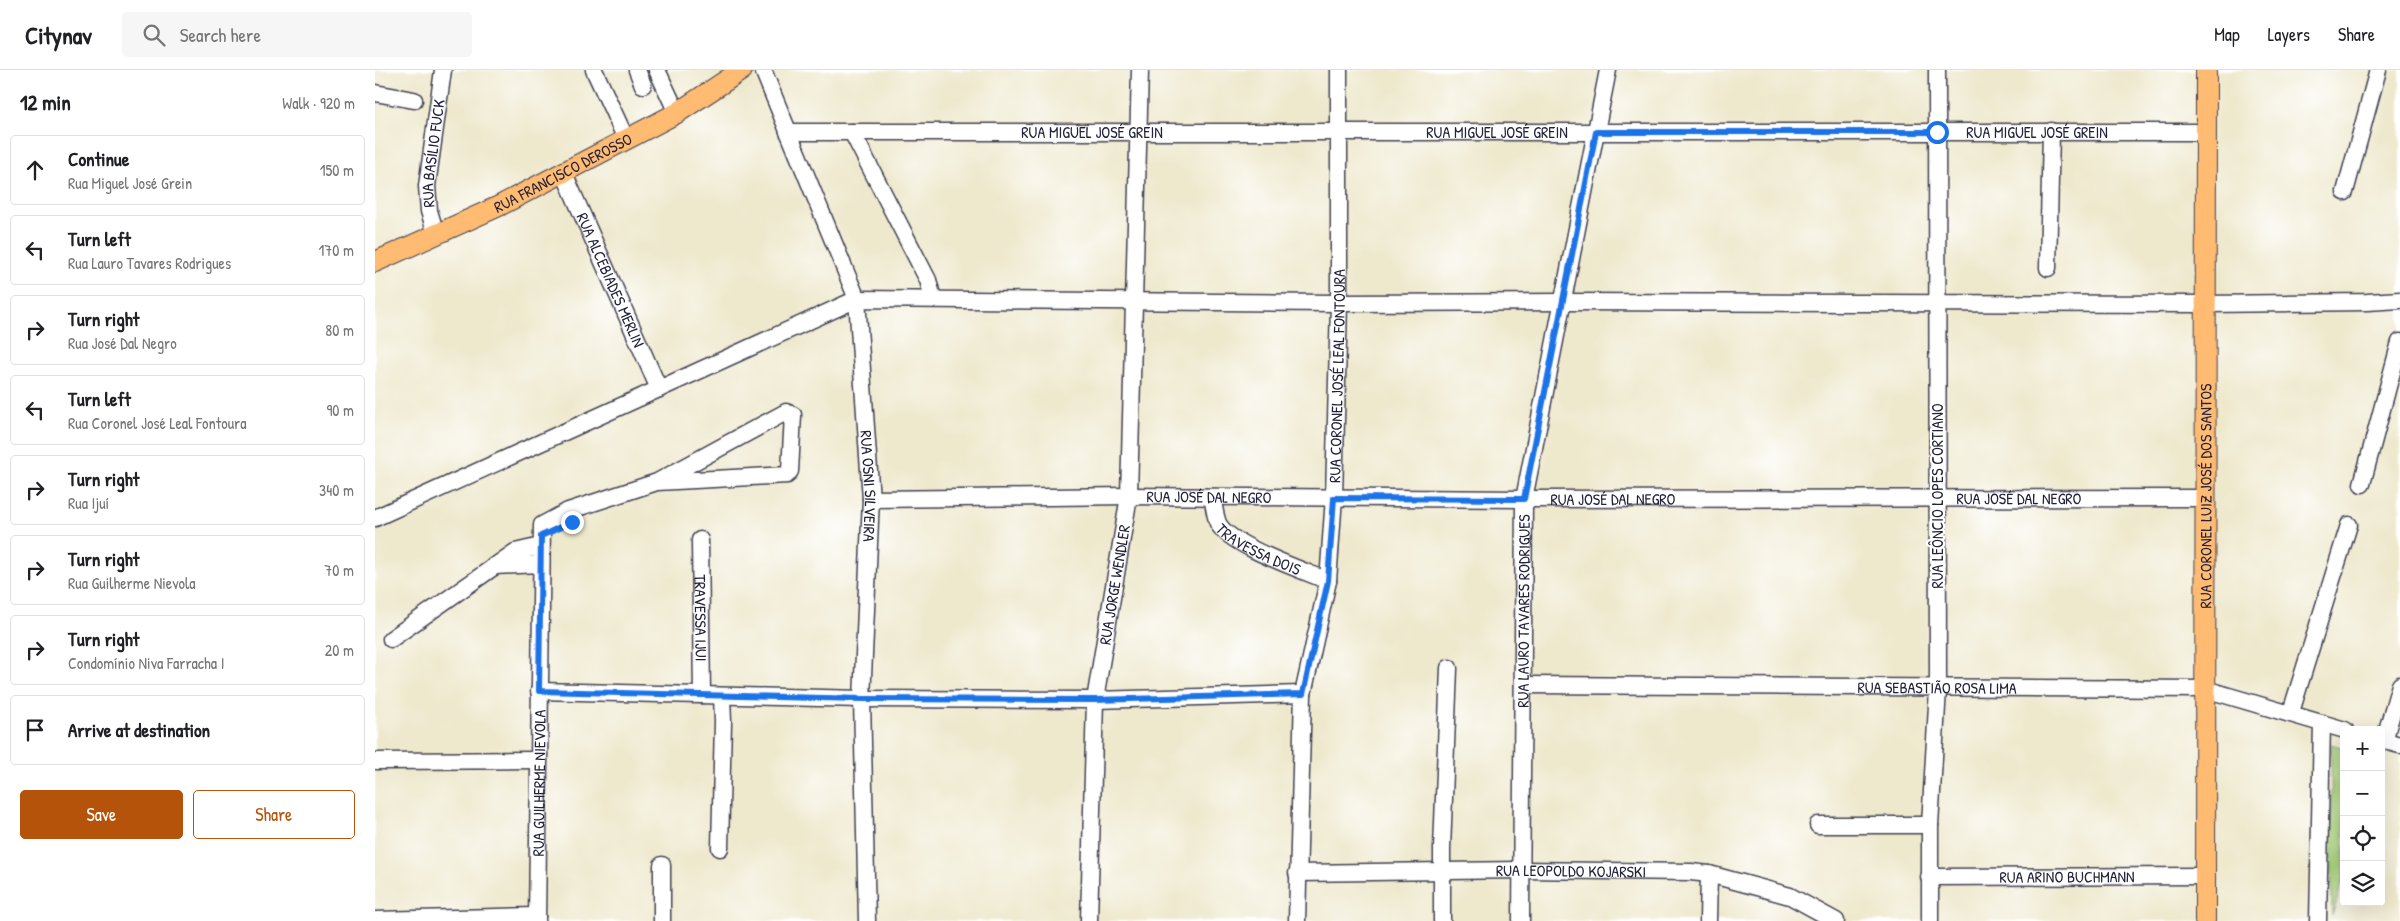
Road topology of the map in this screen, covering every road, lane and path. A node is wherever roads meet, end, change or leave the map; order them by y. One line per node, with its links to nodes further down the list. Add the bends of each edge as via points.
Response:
1 (439, 70): 26 (street, RUA BASÍLIO FUCK, via 427,186 429,211)
2 (594, 70): 23 (street)
3 (657, 70): 14 (street)
4 (742, 70): 14 (main road, RUA FRANCISCO DEROSSO)
5 (763, 70): 15 (street, RUA OSNI SILVEIRA)
6 (1140, 70): 17 (street, RUA JORGE WENDLER)
7 (1339, 70): 18 (street, RUA CORONEL JOSÉ LEAL FONTOURA)
8 (1608, 70): 19 (street, RUA LAURO TAVARES RODRIGUES)
9 (1937, 70): 20 (street, RUA LEÔNCIO LOPES CORTIANO)
10 (2206, 70): 22 (main road, RUA CORONEL LUIZ JOSÉ DOS SANTOS)
11 (2379, 70): 25 (street)
12 (375, 93): 13 (street)
13 (414, 100)
14 (677, 113): 23 (main road, RUA FRANCISCO DEROSSO)
15 (788, 132): 16 (street, RUA MIGUEL JOSÉ GREIN); 29 (street, RUA OSNI SILVEIRA)
16 (852, 132): 17 (street, RUA MIGUEL JOSÉ GREIN); 30 (street, via 927,280)
17 (1138, 132): 18 (street, RUA MIGUEL JOSÉ GREIN); 31 (street, RUA JORGE WENDLER)
18 (1338, 132): 19 (street, RUA MIGUEL JOSÉ GREIN); 34 (street, RUA CORONEL JOSÉ LEAL FONTOURA)
19 (1596, 132): 20 (street, RUA MIGUEL JOSÉ GREIN); 33 (street, RUA LAURO TAVARES RODRIGUES)
20 (1937, 132): 21 (street, RUA MIGUEL JOSÉ GREIN); 35 (street, RUA LEÔNCIO LOPES CORTIANO)
21 (2051, 132): 22 (street, RUA MIGUEL JOSÉ GREIN); 28 (street)
22 (2206, 132): 36 (main road, RUA CORONEL LUIZ JOSÉ DOS SANTOS)
23 (627, 139): 24 (main road, RUA FRANCISCO DEROSSO)
24 (563, 172): 26 (main road, RUA FRANCISCO DEROSSO); 38 (street, RUA ALCEBIADES MERLIN)
25 (2345, 192)
26 (437, 234): 27 (main road, RUA FRANCISCO DEROSSO)
27 (375, 262)
28 (2048, 268)
29 (857, 299): 30 (street); 38 (street); 46 (street, RUA OSNI SILVEIRA)
30 (933, 299): 31 (street)
31 (1134, 300): 34 (street); 41 (street, RUA JORGE WENDLER)
32 (2400, 300): 36 (street)
33 (1562, 302): 34 (street); 35 (street); 47 (street, RUA LAURO TAVARES RODRIGUES)
34 (1339, 303): 43 (street, RUA CORONEL JOSÉ LEAL FONTOURA)
35 (1937, 303): 36 (street); 44 (street, RUA LEÔNCIO LOPES CORTIANO)
36 (2206, 304): 45 (main road, RUA CORONEL LUIZ JOSÉ DOS SANTOS)
37 (2400, 342): 40 (street)
38 (659, 389): 48 (street)
39 (657, 482): 39 (street, via 787,475 793,415 787,412); 50 (street, via 568,511 544,523)
40 (2361, 484)
41 (1129, 496): 42 (street, RUA JOSÉ DAL NEGRO); 46 (street, RUA JOSÉ DAL NEGRO); 66 (street, RUA JORGE WENDLER)
42 (1212, 497): 43 (street, RUA JOSÉ DAL NEGRO); 54 (street, TRAVESSA DOIS, via 1218,524 1228,535)
43 (1334, 498): 47 (street, RUA JOSÉ DAL NEGRO); 54 (street, RUA CORONEL JOSÉ LEAL FONTOURA)
44 (1937, 498): 45 (street, RUA JOSÉ DAL NEGRO); 47 (street, RUA JOSÉ DAL NEGRO); 59 (street, RUA LEÔNCIO LOPES CORTIANO)
45 (2206, 498): 60 (main road, RUA CORONEL LUIZ JOSÉ DOS SANTOS)
46 (871, 499): 65 (street, RUA OSNI SILVEIRA)
47 (1524, 499): 57 (street, RUA LAURO TAVARES RODRIGUES)
48 (375, 518)
49 (2349, 525): 67 (street)
50 (541, 536): 52 (street, RUA GUILHERME NIEVOLA); 53 (street)
51 (700, 540): 63 (street, TRAVESSA IJUI)
52 (541, 564): 53 (street); 61 (street, RUA GUILHERME NIEVOLA)
53 (494, 566): 55 (street)
54 (1328, 581): 62 (street, RUA CORONEL JOSÉ LEAL FONTOURA)
55 (391, 639)
56 (1449, 668): 78 (street)
57 (1523, 684): 59 (street, RUA SEBASTIÃO ROSA LIMA); 77 (street, RUA LAURO TAVARES RODRIGUES)
58 (2400, 685): 70 (street)
59 (1938, 689): 60 (street, RUA SEBASTIÃO ROSA LIMA); 74 (street, RUA LEÔNCIO LOPES CORTIANO)
60 (2205, 689): 67 (street, RUA SEBASTIÃO ROSA LIMA); 81 (main road, RUA CORONEL LUIZ JOSÉ DOS SANTOS)
61 (539, 691): 63 (street); 71 (street, RUA GUILHERME NIEVOLA)
62 (1303, 694): 66 (street); 79 (street, RUA CORONEL JOSÉ LEAL FONTOURA)
63 (702, 695): 64 (street)
64 (722, 696): 65 (street); 75 (street)
65 (862, 699): 66 (street); 86 (street, RUA OSNI SILVEIRA)
66 (1095, 700): 87 (street, RUA JORGE WENDLER)
67 (2291, 712): 68 (street, RUA SEBASTIÃO ROSA LIMA)
68 (2322, 723): 69 (street, RUA SEBASTIÃO ROSA LIMA); 95 (street)
69 (2340, 728)
70 (2388, 742)
71 (538, 760): 72 (street); 83 (street, RUA GUILHERME NIEVOLA)
72 (375, 761)
73 (1818, 825): 74 (street)
74 (1930, 825): 82 (street, RUA LEÔNCIO LOPES CORTIANO)
75 (720, 848)
76 (662, 864): 85 (street)
77 (1521, 870): 78 (street, RUA LEOPOLDO KOJARSKI); 80 (street, RUA LEOPOLDO KOJARSKI); 90 (street, RUA LAURO TAVARES RODRIGUES)
78 (1443, 871): 79 (street, RUA LEOPOLDO KOJARSKI); 89 (street)
79 (1297, 873): 88 (street, RUA CORONEL JOSÉ LEAL FONTOURA)
80 (1709, 874): 91 (street); 92 (street, RUA LEOPOLDO KOJARSKI, via 1790,896)
81 (2205, 876): 82 (street, RUA ARINO BUCHMANN); 94 (main road, RUA CORONEL LUIZ JOSÉ DOS SANTOS)
82 (1929, 877): 93 (street, RUA LEÔNCIO LOPES CORTIANO)
83 (537, 918): 84 (street)
84 (375, 920)
85 (662, 921)
86 (867, 921)
87 (1089, 921)
88 (1297, 921)
89 (1442, 921)
90 (1521, 921)
91 (1709, 921)
92 (1836, 921)
93 (1929, 921)
94 (2205, 921)
95 (2319, 921)

